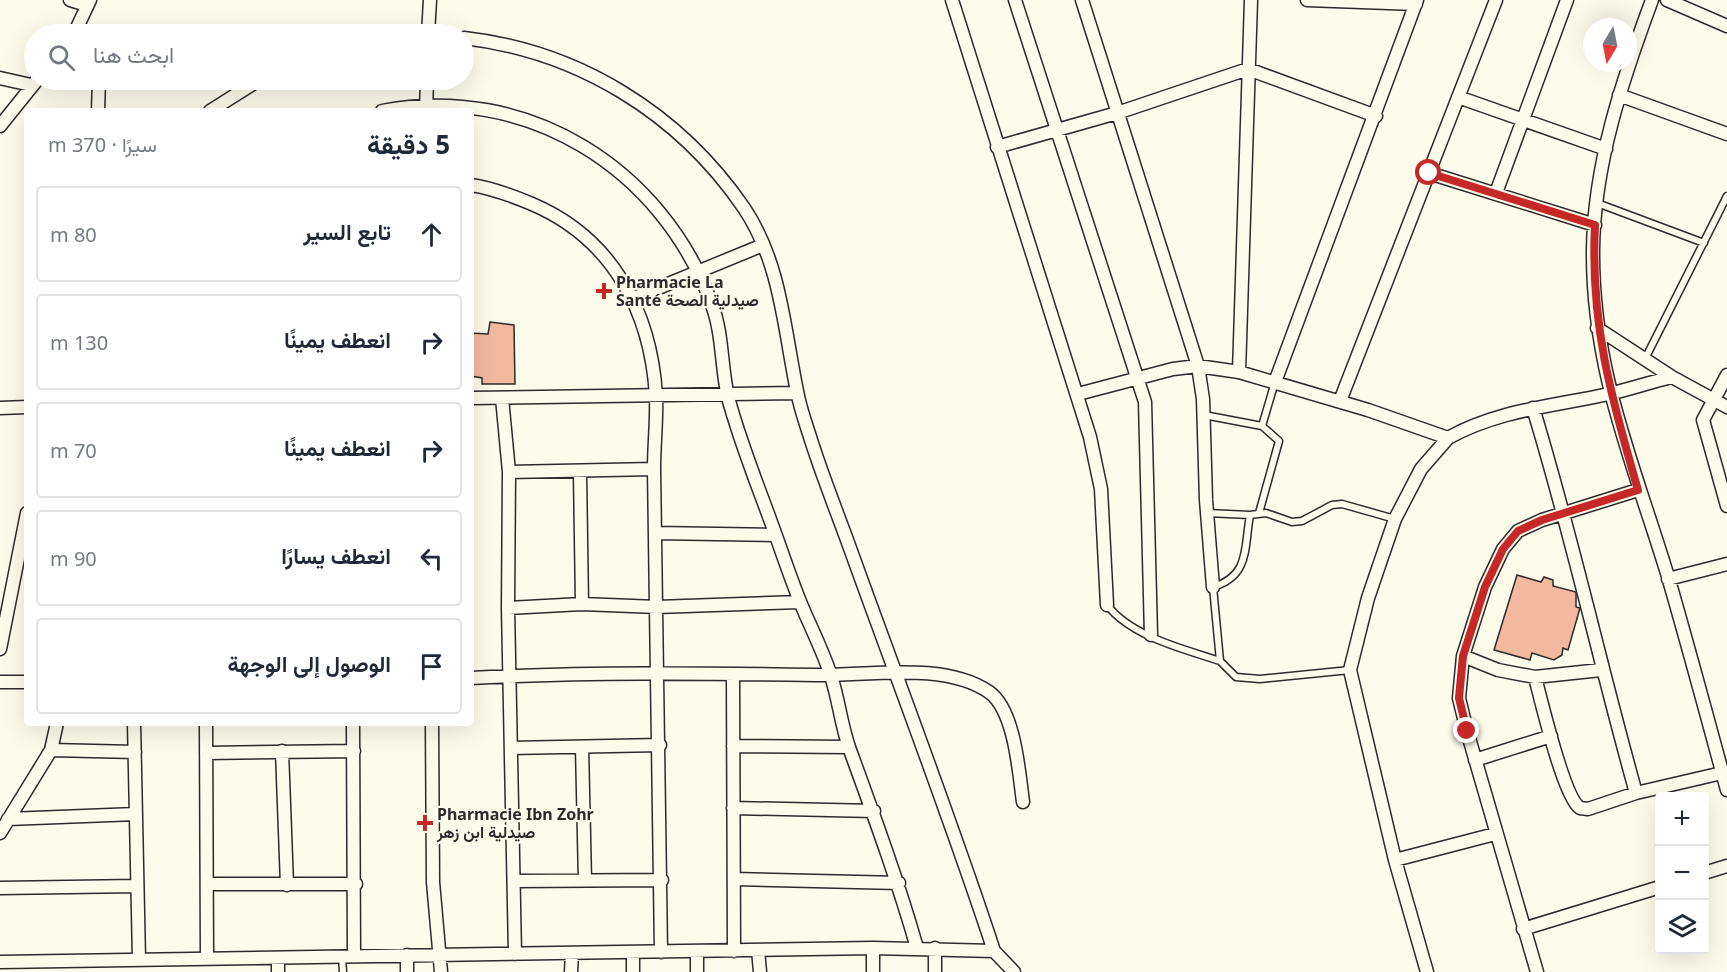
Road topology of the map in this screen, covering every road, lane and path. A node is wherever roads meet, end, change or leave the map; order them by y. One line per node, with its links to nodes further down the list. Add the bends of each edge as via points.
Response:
1 (70, 0): 13 (street)
2 (429, 0): 15 (street)
3 (952, 0): 37 (street)
4 (1015, 0): 35 (street)
5 (1082, 0): 31 (street)
6 (1251, 0): 18 (street)
7 (1307, 0): 12 (street)
8 (1496, 0): 26 (street)
9 (1567, 0): 33 (street)
10 (1652, 0): 25 (street)
11 (1667, 0): 16 (street)
12 (1416, 2): 32 (street)
13 (88, 3): 14 (street)
14 (79, 24)
15 (428, 24)
16 (1727, 26)
17 (474, 40): 46 (street, via 522,48 555,59 590,74 659,117 688,140 721,177 746,211)
18 (1248, 69): 31 (street); 32 (street); 52 (street)
19 (0, 78): 20 (street)
20 (24, 81)
21 (28, 90): 34 (street)
22 (99, 90): 27 (street)
23 (243, 90): 28 (street)
24 (427, 90): 29 (street)
25 (1619, 95): 36 (street); 38 (street)
26 (1458, 97): 33 (street); 39 (street)
27 (98, 108)
28 (215, 108)
29 (426, 108)
30 (474, 108): 47 (street, via 550,127 631,180 680,240)
31 (1117, 113): 35 (street); 51 (street)
32 (1376, 116): 56 (street)
33 (1524, 122): 38 (street); 41 (street)
34 (0, 126)
35 (1058, 129): 37 (street); 54 (street)
36 (1727, 134)
37 (997, 147): 59 (street)
38 (1606, 149): 43 (street)
39 (1429, 173): 41 (street); 65 (street)
40 (474, 186): 48 (street, via 559,216 591,241)
41 (1496, 193): 44 (street)
42 (1727, 196): 45 (lane)
43 (1597, 203): 44 (street); 45 (lane)
44 (1595, 225): 49 (street)
45 (1704, 243): 50 (lane)
46 (763, 245): 47 (street); 57 (street, via 783,310)
47 (697, 270): 48 (street); 58 (street, via 715,315)
48 (634, 298): 61 (street, via 648,344)
49 (1597, 328): 50 (street); 60 (street)
50 (1645, 359): 55 (street)
51 (1198, 366): 52 (street); 54 (street); 70 (street)
52 (1239, 372): 56 (street)
53 (1727, 375): 64 (street)
54 (1136, 377): 59 (street); 94 (street, via 1146,414)
55 (1672, 377): 60 (street); 64 (street)
56 (1275, 382): 65 (street); 71 (lane)
57 (797, 393): 58 (street); 100 (street)
58 (728, 394): 61 (street); 85 (street)
59 (1078, 394): 91 (street, via 1101,489)
60 (1610, 394): 69 (street); 76 (street)
61 (656, 396): 63 (street); 73 (street)
62 (474, 398): 63 (street)
63 (502, 398): 74 (street)
64 (1712, 399): 67 (street); 77 (street, via 1704,424)
65 (1340, 401): 72 (street)
66 (24, 407): 68 (street)
67 (1727, 407)
68 (0, 408)
69 (1533, 408): 72 (street, via 1482,422); 80 (street)
70 (1204, 415): 71 (lane); 78 (street)
71 (1262, 426): 79 (lane, via 1280,441)
72 (1448, 438): 82 (street, via 1421,469)
73 (654, 469): 75 (street); 84 (street)
74 (509, 472): 75 (street); 93 (street)
75 (580, 472): 90 (street)
76 (1638, 490): 80 (street); 87 (street)
77 (1727, 506)
78 (1207, 513): 81 (lane); 88 (street)
79 (1258, 513): 81 (lane); 82 (lane, via 1292,522 1342,504)
80 (1564, 514): 96 (street, via 1518,531 1503,549 1485,587); 99 (street)
81 (1250, 515): 88 (lane, via 1237,575 1230,582)
82 (1395, 519): 98 (street, via 1368,598)
83 (24, 528): 95 (street)
84 (655, 533): 85 (street); 92 (street)
85 (776, 535): 89 (street)
86 (1727, 564): 87 (street)
87 (1668, 579): 126 (street)
88 (1213, 587): 97 (lane)
89 (800, 602): 92 (street); 103 (street)
90 (582, 604): 92 (street); 93 (street)
91 (1107, 605): 94 (lane, via 1116,616)
92 (657, 607): 101 (street)
93 (508, 608): 104 (street)
94 (1152, 635): 97 (lane)
95 (0, 649)
96 (1463, 656): 105 (street, via 1498,670); 125 (street, via 1459,698)
97 (1220, 661): 98 (lane, via 1236,677 1260,679)
98 (1350, 670): 136 (street)
99 (1601, 670): 105 (street); 128 (street)
100 (894, 672): 103 (street); 129 (street, via 964,680 990,693 1004,711 1014,742); 156 (street)
101 (657, 673): 102 (street); 104 (street); 115 (street)
102 (733, 674): 103 (street); 116 (street)
103 (831, 675): 118 (street)
104 (510, 676): 106 (street); 119 (street)
105 (1536, 677): 114 (street)
106 (474, 678)
107 (0, 682): 108 (street)
108 (24, 682)
109 (56, 726): 120 (street)
110 (134, 726): 123 (street)
111 (206, 726): 124 (street)
112 (353, 726): 122 (street)
113 (432, 726): 160 (street, via 433,882)
114 (1551, 736): 125 (street); 128 (street, via 1571,796 1580,808 1588,809)
115 (660, 745): 117 (street); 140 (street)
116 (733, 746): 118 (street); 130 (street)
117 (582, 747): 119 (street); 142 (street)
118 (849, 747): 131 (street)
119 (511, 748): 141 (street)
120 (51, 750): 123 (street); 133 (street)
121 (282, 751): 122 (street); 124 (street); 146 (street)
122 (354, 751): 145 (street)
123 (135, 752): 132 (street)
124 (206, 753): 144 (street)
125 (1475, 760): 135 (street)
126 (1724, 774): 127 (street); 128 (street)
127 (1727, 790)
128 (1636, 793)
129 (1023, 802)
130 (733, 808): 131 (street); 139 (street)
131 (874, 811): 143 (street)
132 (136, 814): 133 (street); 147 (street)
133 (8, 819): 134 (street)
134 (0, 833)
135 (1495, 834): 136 (street); 150 (street)
136 (1395, 860): 182 (street)
137 (1727, 866): 138 (street)
138 (1709, 871)
139 (734, 879): 143 (street); 155 (street)
140 (662, 880): 142 (street); 157 (street)
141 (515, 881): 142 (street); 161 (street)
142 (585, 881)
143 (899, 883): 152 (street)
144 (208, 884): 146 (street); 167 (street)
145 (356, 884): 146 (street); 164 (street)
146 (287, 885)
147 (137, 886): 149 (street); 168 (street)
148 (1655, 887): 150 (street)
149 (0, 888)
150 (1523, 929): 183 (street)
151 (873, 948): 152 (street); 154 (street); 180 (street)
152 (917, 948): 153 (street)
153 (935, 948): 156 (street); 181 (street)
154 (758, 950): 155 (street); 179 (street)
155 (734, 951): 159 (street)
156 (994, 951): 171 (street)
157 (661, 952): 158 (street); 159 (street)
158 (633, 953): 162 (street); 177 (street)
159 (697, 953): 178 (street)
160 (439, 954): 161 (street); 163 (street); 175 (street)
161 (515, 954): 162 (street)
162 (572, 954): 176 (street)
163 (407, 955): 164 (street); 174 (street)
164 (348, 956): 165 (street); 173 (lane)
165 (278, 958): 167 (street); 172 (street)
166 (0, 962): 170 (street)
167 (214, 963): 168 (street)
168 (147, 964): 169 (street)
169 (89, 966): 170 (street)
170 (25, 967)
171 (1009, 969)
172 (278, 972)
173 (343, 972)
174 (407, 972)
175 (441, 972)
176 (571, 972)
177 (633, 972)
178 (697, 972)
179 (760, 972)
180 (873, 972)
181 (935, 972)
182 (1427, 972)
183 (1537, 972)

